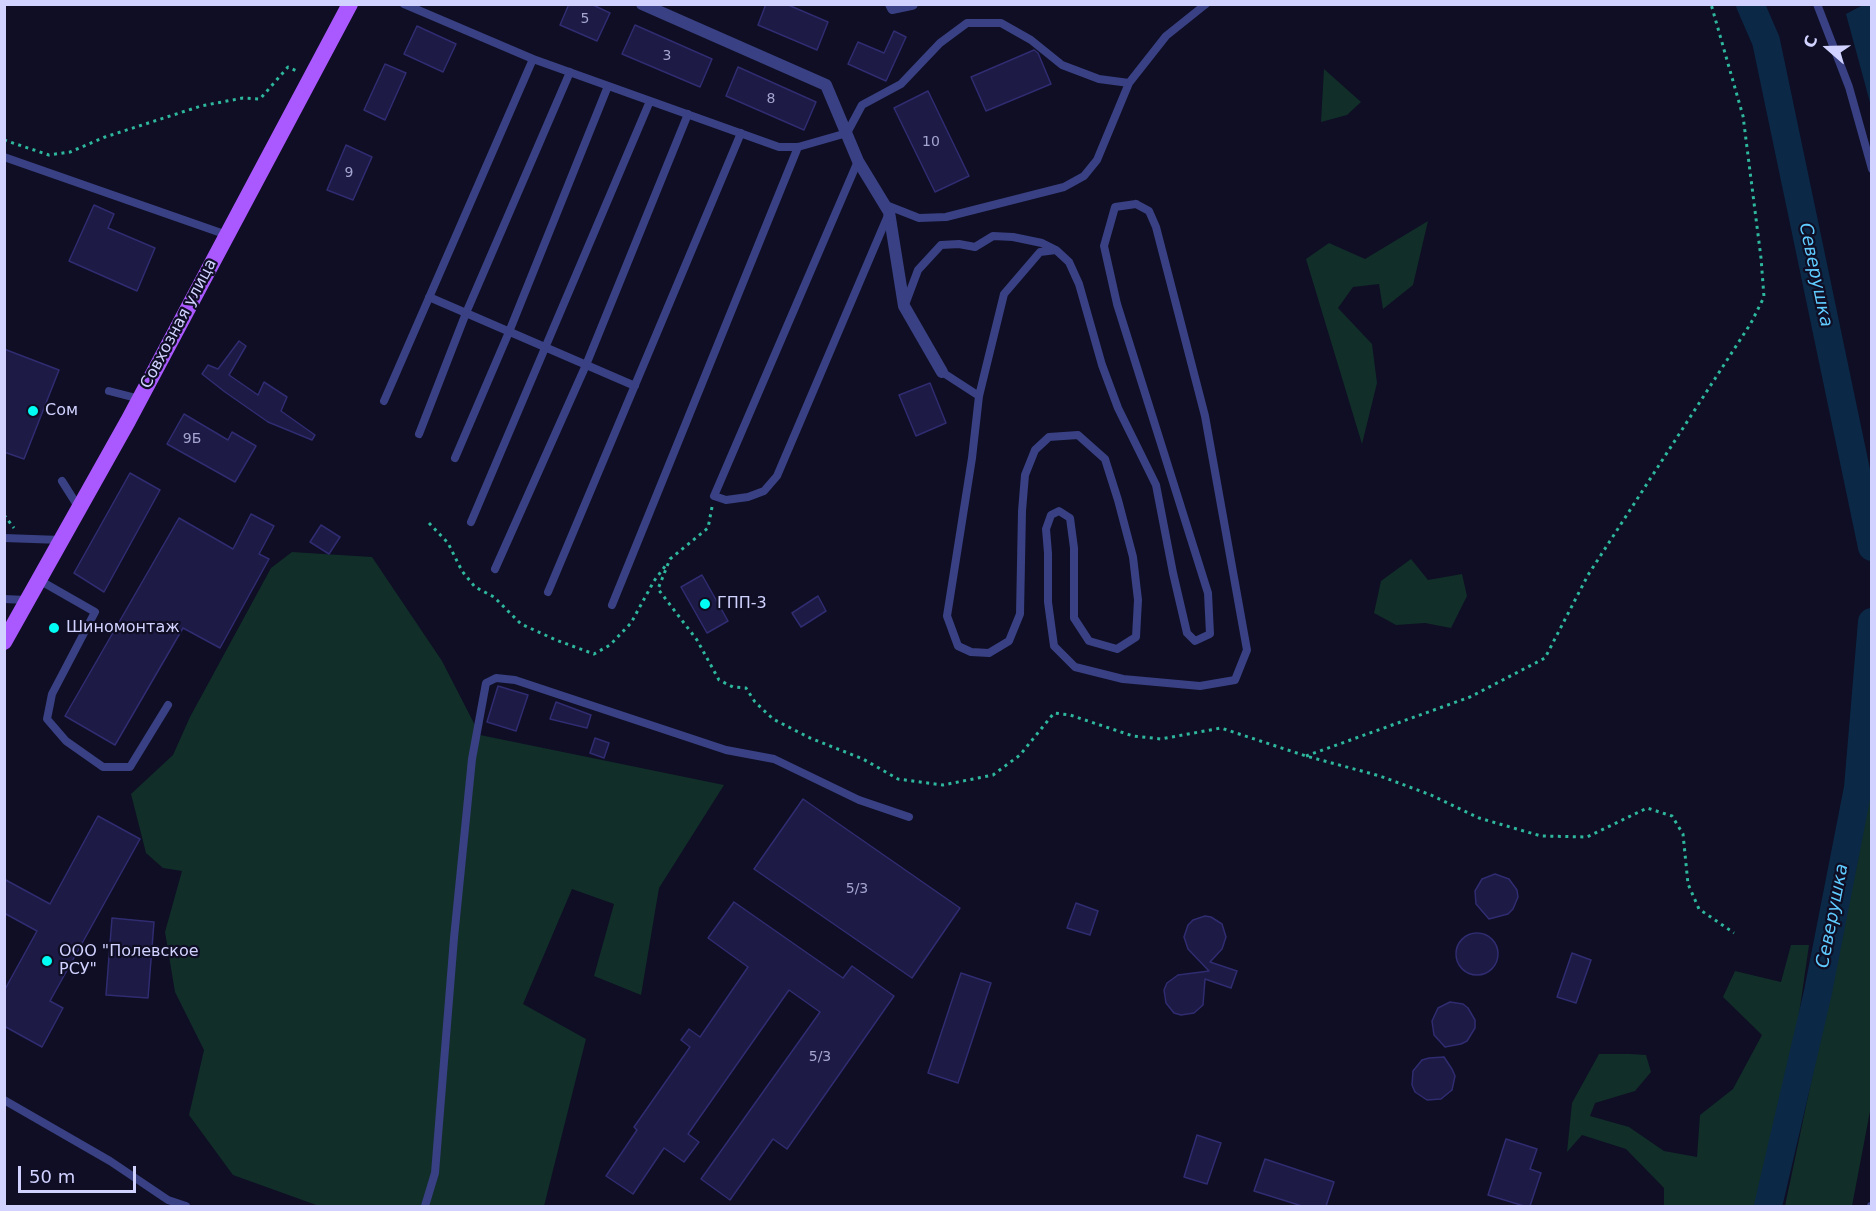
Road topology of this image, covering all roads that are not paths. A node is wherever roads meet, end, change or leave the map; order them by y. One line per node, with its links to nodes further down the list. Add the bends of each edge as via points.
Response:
1 (350, 4): 22 (main road, Совхозная улица)
2 (404, 4): 8 (lane)
3 (642, 4): 15 (street, via 826,85)
4 (891, 4): 5 (street, via 893,8)
5 (912, 4)
6 (1206, 4): 10 (lane, via 1166,36)
7 (1817, 4): 19 (lane, via 1849,87)
8 (533, 59): 9 (lane); 24 (lane)
9 (570, 72): 11 (lane); 26 (lane)
10 (1129, 83): 15 (lane, via 1099,79 1062,65 1031,40 1001,23 967,23 940,43 901,84 862,105); 20 (lane, via 1097,160 1084,176 1064,187 946,217 919,218 885,205)
11 (608, 86): 12 (lane); 27 (lane)
12 (650, 101): 13 (lane); 28 (lane)
13 (688, 114): 14 (lane); 29 (lane)
14 (741, 133): 16 (lane, via 779,147); 31 (lane)
15 (847, 133): 16 (lane); 18 (street)
16 (798, 147): 48 (lane)
17 (4, 157): 22 (lane)
18 (858, 161): 20 (street); 21 (lane, via 714,496 726,500 748,497 764,491 777,476)
19 (1872, 170)
20 (881, 199): 21 (street)
21 (889, 212): 25 (street)
22 (227, 235): 34 (main road, Совхозная улица)
23 (1056, 250): 25 (lane, via 1042,243 993,236 975,247 941,245 918,270); 33 (lane, via 1040,252 1004,294); 33 (lane, via 1069,262 1079,284 1118,408 1156,484 1187,633 1195,641 1210,634 1208,593 1104,246 1115,207 1136,204 1149,211 1156,227 1206,416 1245,638 1247,650 1234,680 1200,686 1123,679 1075,667 1054,646 1046,529 1051,515 1059,511 1070,519 1074,618 1089,641 1117,649 1136,637 1138,600 1133,557 1118,500 1105,459 1078,435 1049,437 1035,450 1025,475 1020,614 1009,641 988,653 958,646 947,616)
24 (429, 297): 26 (lane); 35 (lane)
25 (904, 306): 30 (street)
26 (466, 313): 27 (lane); 36 (lane)
27 (509, 332): 28 (lane); 37 (lane)
28 (545, 346): 29 (lane); 40 (lane)
29 (586, 365): 31 (lane); 43 (lane)
30 (942, 372): 33 (lane)
31 (635, 386): 45 (lane)
32 (109, 391): 34 (lane)
33 (979, 396)
34 (140, 399): 39 (main road, Совхозная улица)
35 (384, 401)
36 (419, 434)
37 (455, 458)
38 (62, 482): 39 (lane)
39 (79, 509): 42 (main road, Совхозная улица)
40 (471, 522)
41 (4, 538): 42 (lane)
42 (62, 540): 44 (main road, Совхозная улица)
43 (495, 569)
44 (39, 580): 47 (main road, Совхозная улица); 50 (lane, via 95,612 52,694 48,719 66,741 103,767 130,767)
45 (548, 592)
46 (4, 599): 47 (lane)
47 (27, 600): 49 (main road, Совхозная улица)
48 (612, 605)
49 (6, 638)
50 (168, 705)
51 (909, 817): 54 (lane, via 859,800 774,759 726,750 515,680 496,678 486,683 472,759 435,1173)
52 (4, 1100): 53 (lane, via 110,1161 168,1200)
53 (186, 1206)
54 (425, 1206)

